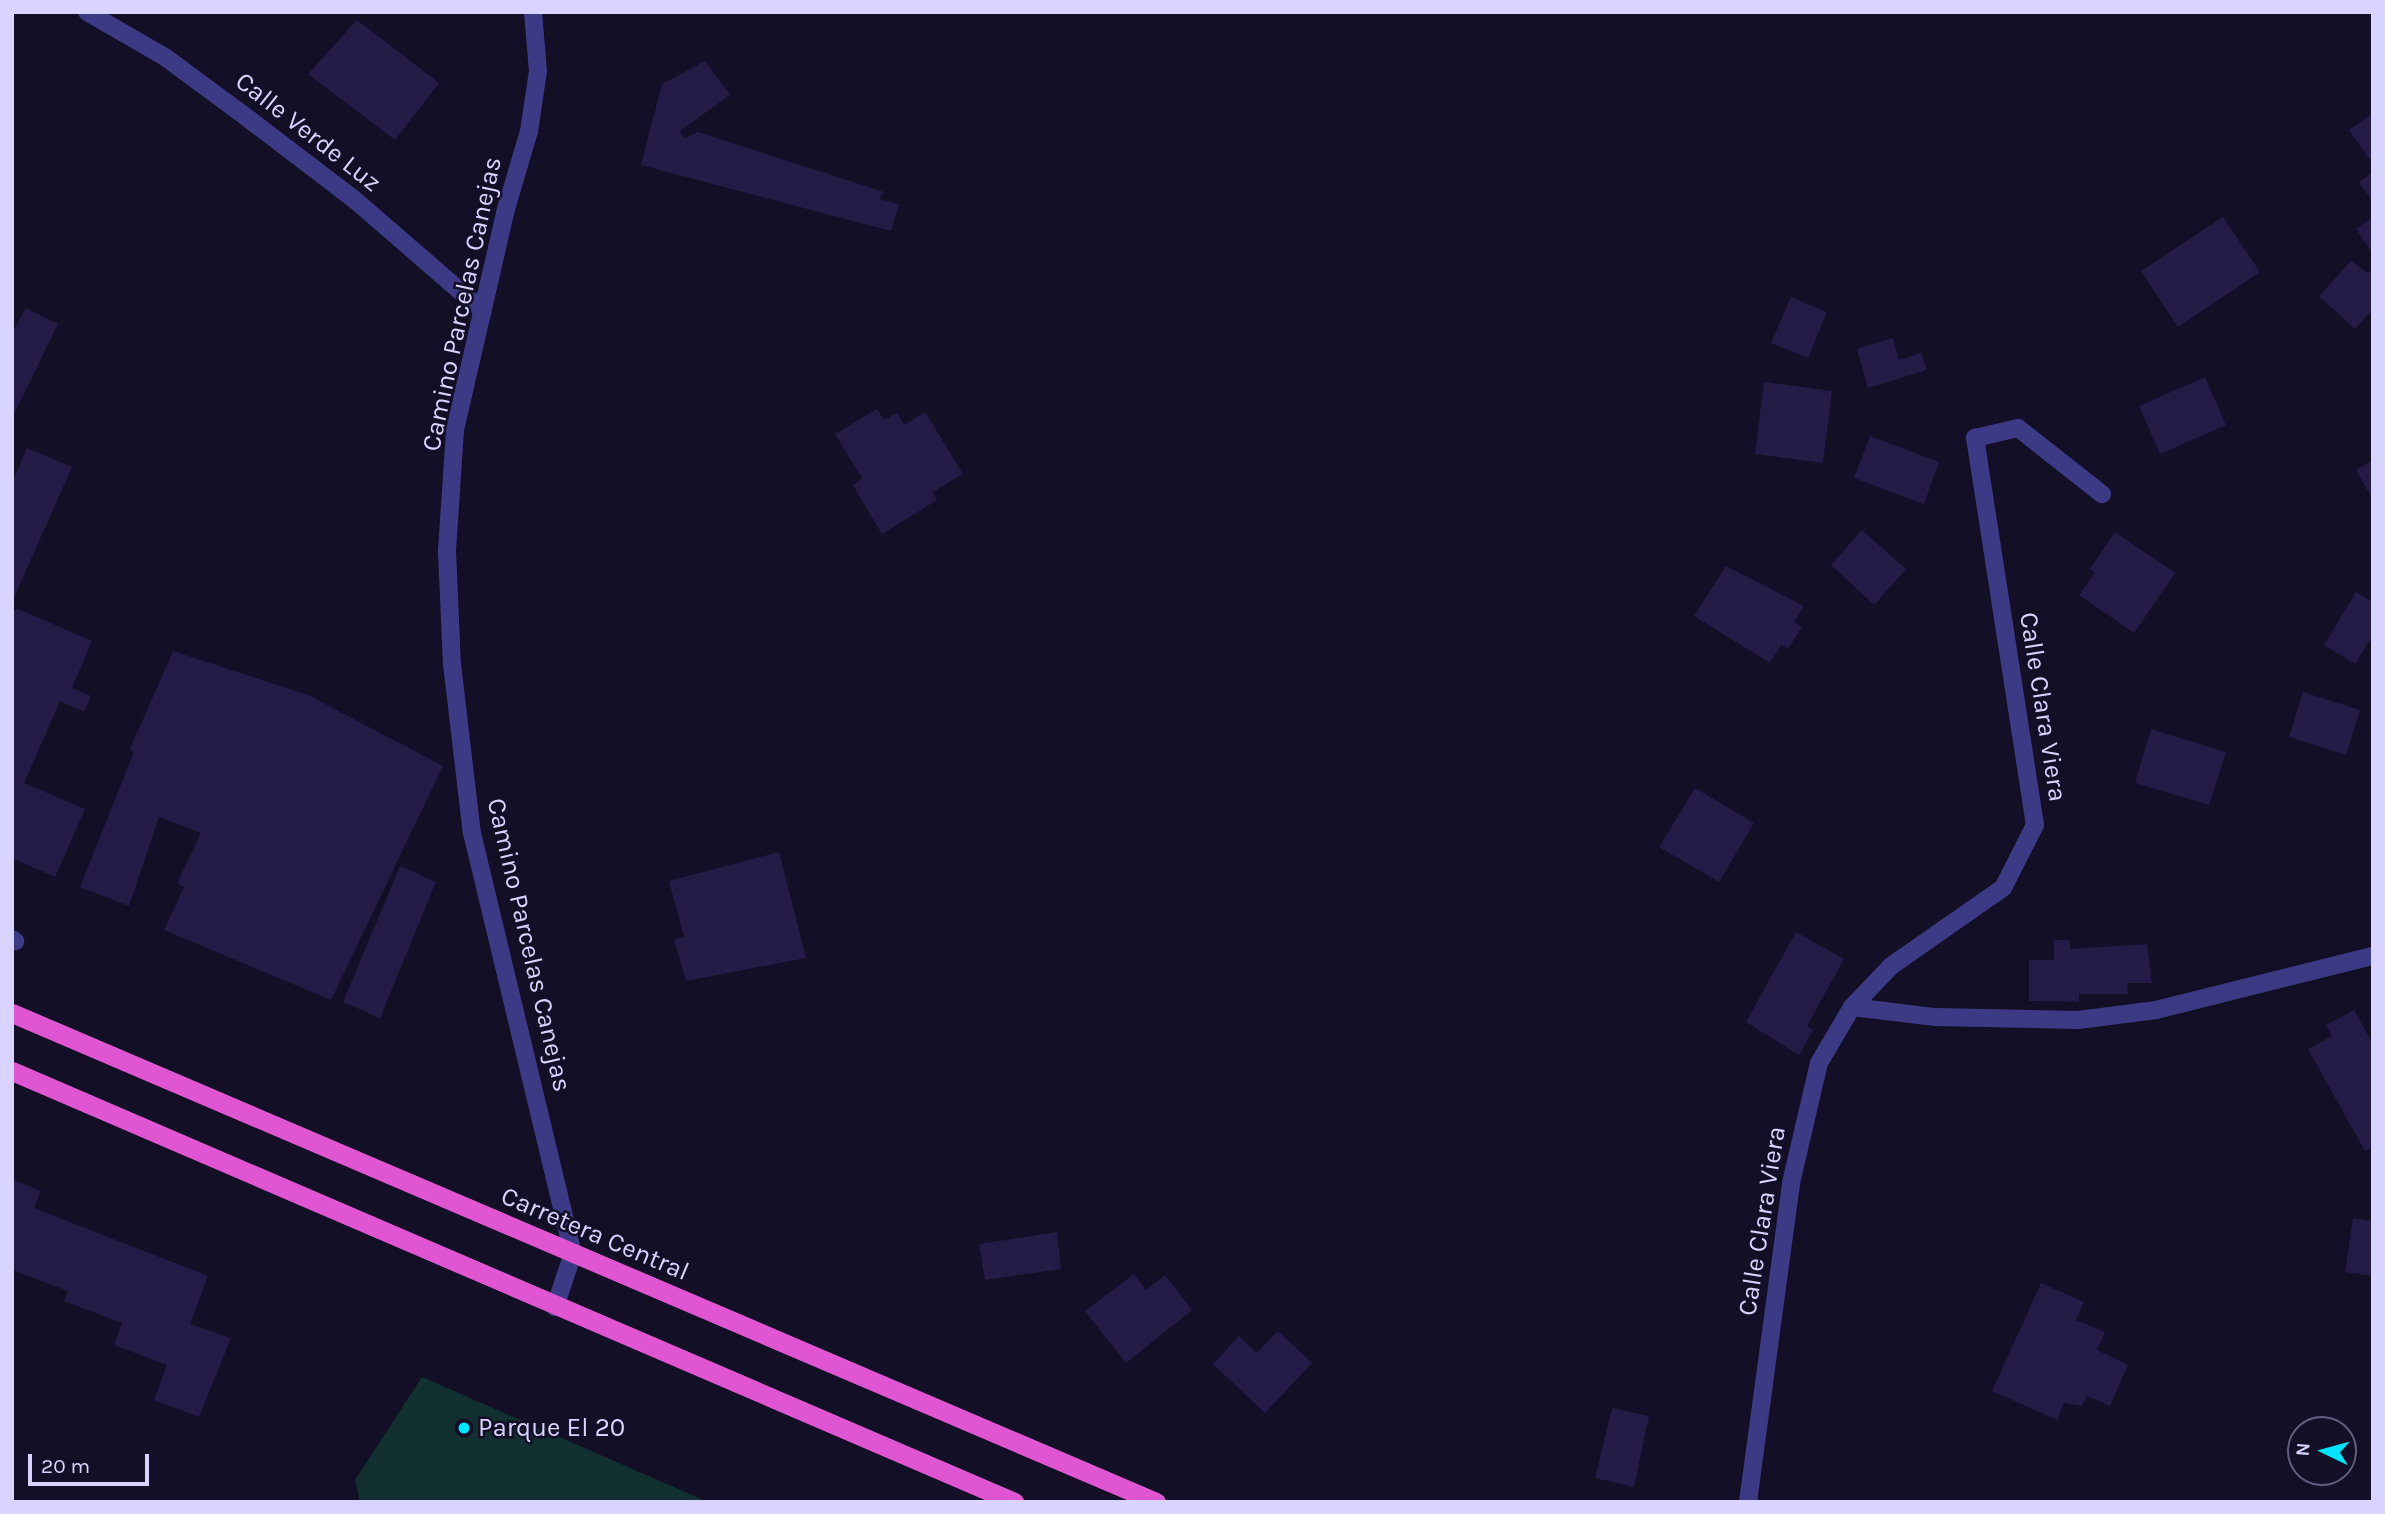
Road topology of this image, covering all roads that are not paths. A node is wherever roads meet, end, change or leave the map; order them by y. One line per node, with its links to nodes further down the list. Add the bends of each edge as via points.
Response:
1 (87, 12): 3 (street, Calle Verde Luz, via 165,57 250,120 355,200)
2 (533, 12): 3 (street, Camino Parcelas Canejas, via 538,71 529,131)
3 (483, 312): 9 (street, Camino Parcelas Canejas, via 455,430 447,551 452,664 472,833)
4 (2102, 494): 6 (street, Calle Clara Viera, via 2018,428 1975,438 2035,825 2003,888 1891,966)
5 (2373, 956): 6 (street, via 2156,1010 2078,1020 1935,1017)
6 (1852, 1007): 14 (street, Calle Clara Viera, via 1819,1063 1793,1171)
7 (12, 1013): 9 (highway, Carretera Central)
8 (12, 1071): 10 (highway)
9 (573, 1253): 10 (street); 13 (highway, Carretera Central)
10 (555, 1307): 11 (highway)
11 (975, 1494): 12 (highway)
12 (1014, 1502)
13 (1156, 1502)
14 (1748, 1502)

